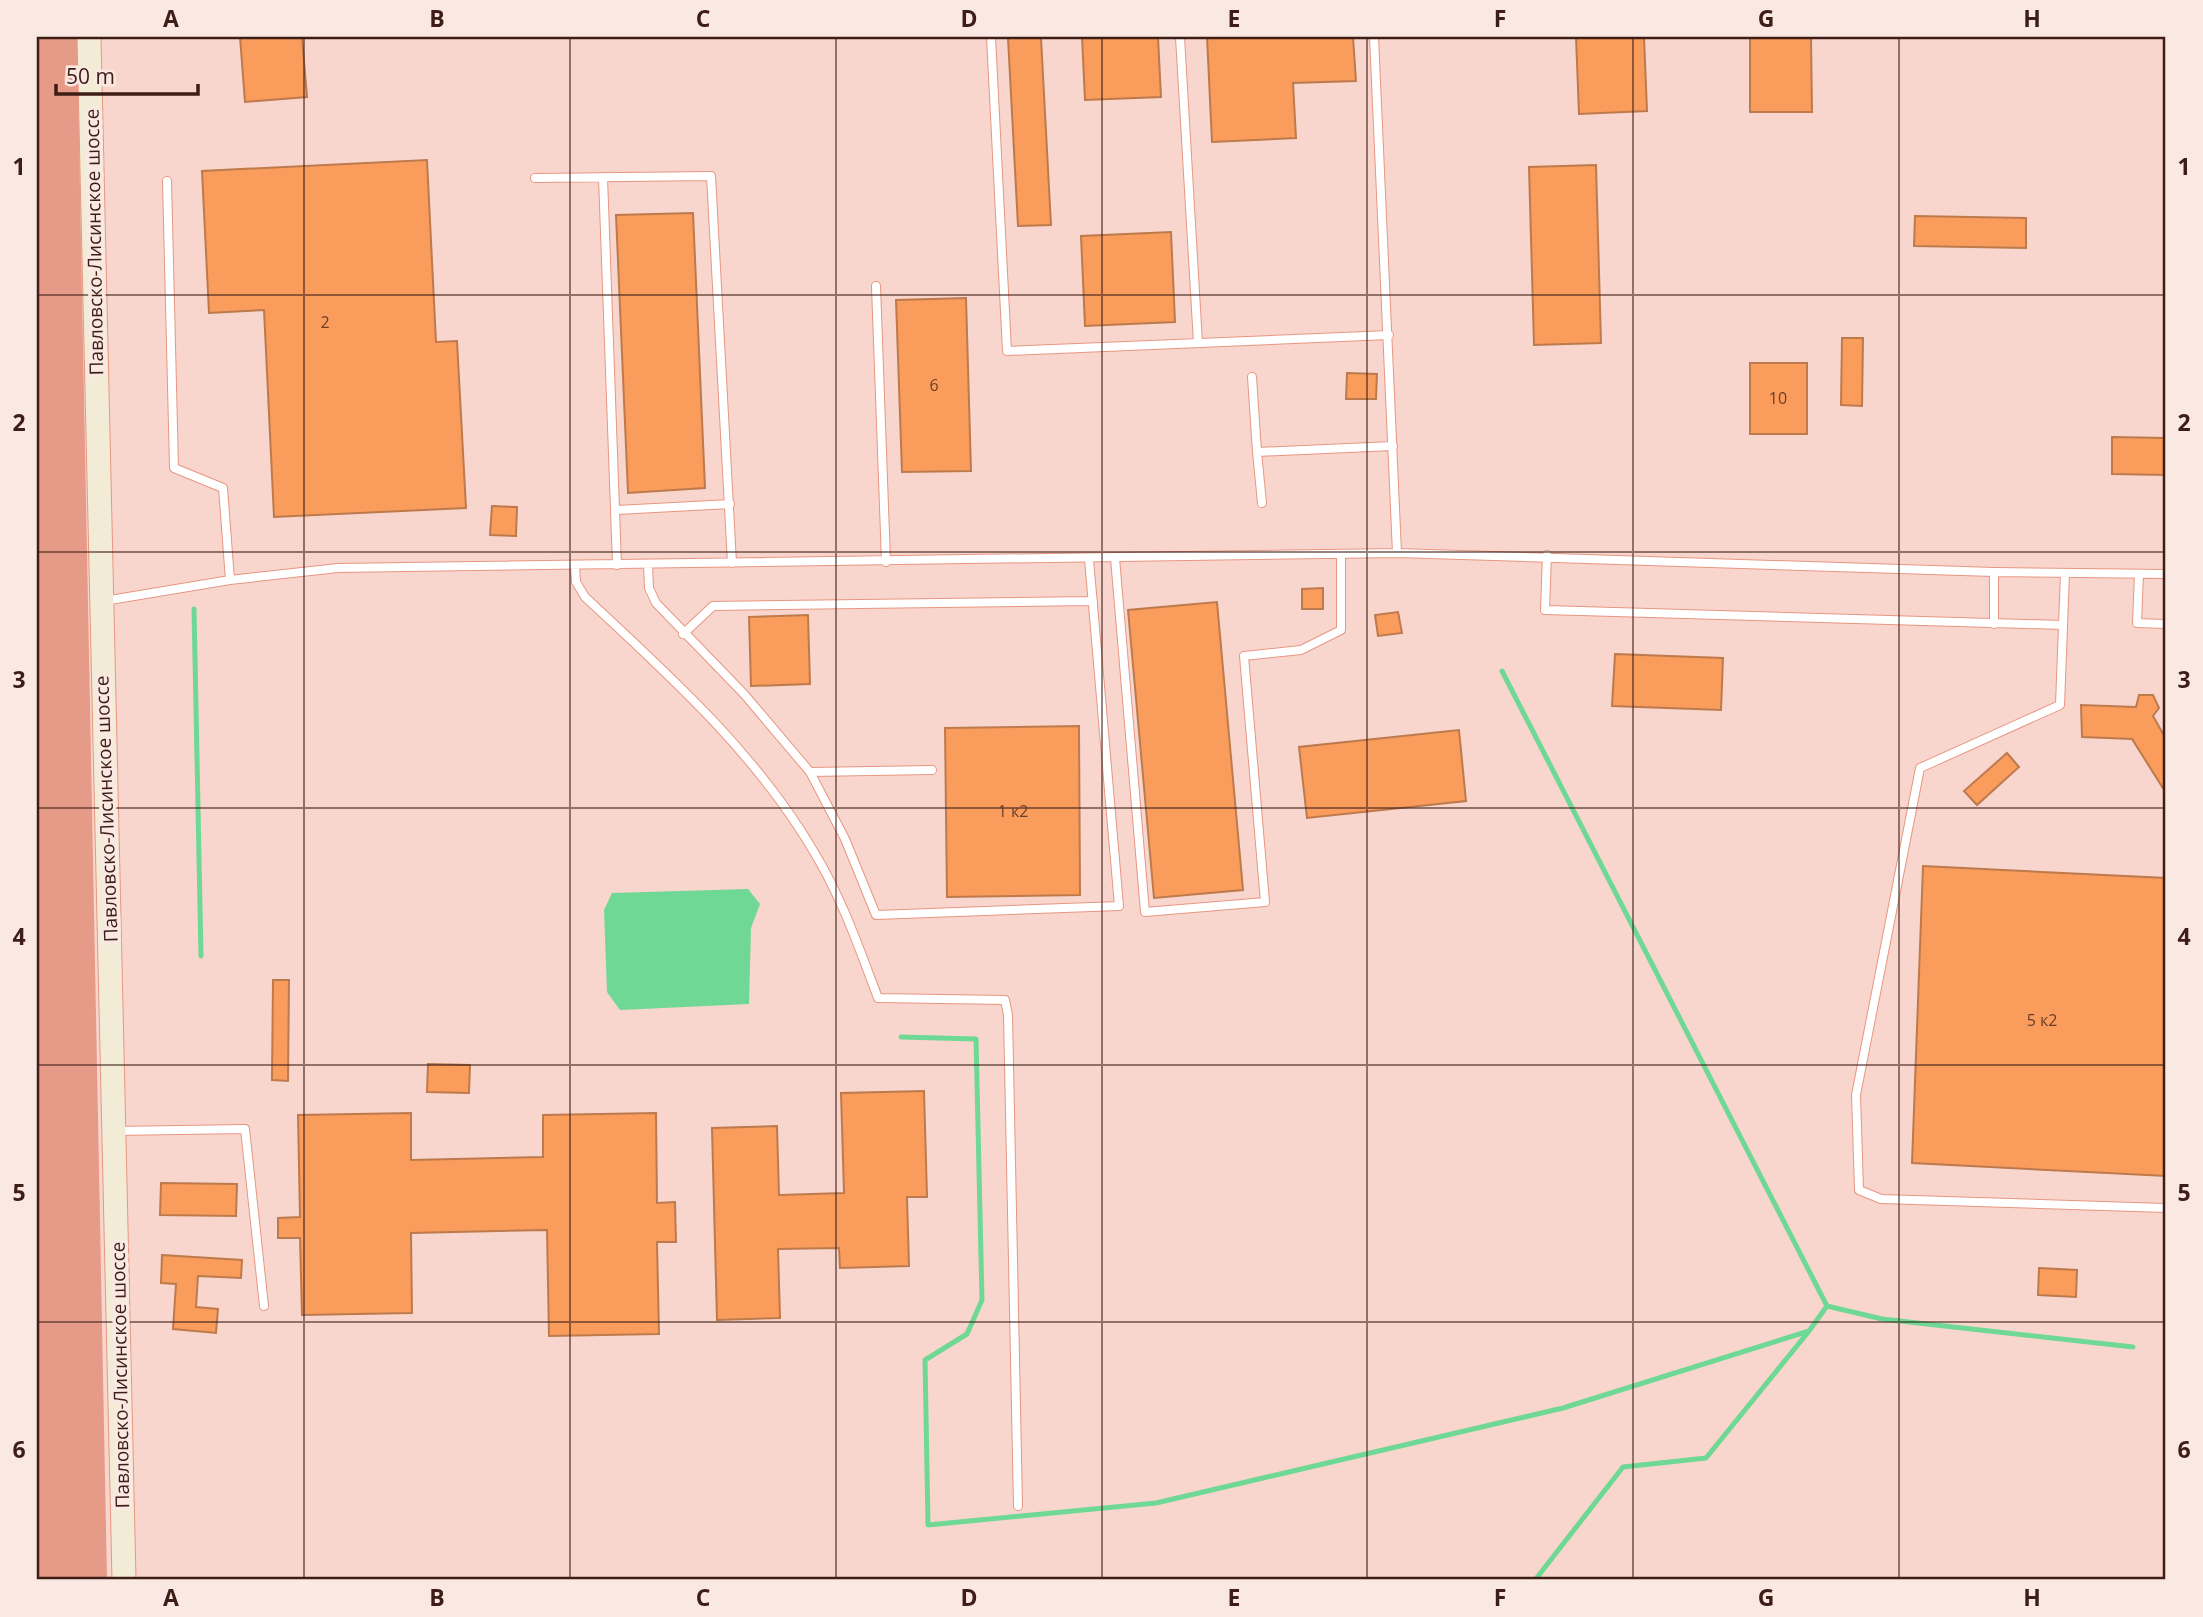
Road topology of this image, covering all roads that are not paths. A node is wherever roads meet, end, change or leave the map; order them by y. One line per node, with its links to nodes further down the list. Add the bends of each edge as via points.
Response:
1 (89, 37): 33 (main road, Павловско-Лисинское шоссе)
2 (991, 37): 10 (lane, via 1007,351)
3 (1180, 37): 10 (lane)
4 (1374, 37): 9 (lane)
5 (603, 177): 6 (lane); 15 (lane, via 711,176); 16 (lane)
6 (535, 178)
7 (167, 181): 31 (lane, via 174,468 223,488)
8 (876, 286): 22 (lane)
9 (1389, 335): 10 (lane); 12 (lane)
10 (1198, 343)
11 (1252, 377): 13 (lane)
12 (1393, 446): 13 (lane); 17 (lane)
13 (1257, 452): 14 (lane)
14 (1262, 503)
15 (730, 504): 16 (lane); 23 (lane)
16 (617, 510): 24 (lane)
17 (1397, 553): 18 (lane); 19 (lane)
18 (1547, 555): 27 (lane); 34 (lane, via 1545,610)
19 (1341, 556): 20 (lane); 20 (lane, via 1341,630 1301,650 1244,656 1265,902 1145,912)
20 (1115, 558): 21 (lane)
21 (1089, 559): 22 (lane); 32 (lane)
22 (886, 562): 23 (lane)
23 (733, 564): 25 (lane)
24 (617, 565): 25 (lane); 26 (lane)
25 (648, 565): 37 (lane, via 649,588 656,603)
26 (575, 566): 31 (lane, via 338,568); 43 (lane, via 576,582 584,597 661,668 770,786 814,852 844,910 878,998 1005,1000)
27 (1994, 572): 28 (lane); 34 (lane)
28 (2064, 573): 29 (lane); 36 (lane)
29 (2139, 574): 30 (lane); 35 (lane, via 2137,623)
30 (2166, 574)
31 (230, 580): 33 (lane)
32 (1093, 601): 37 (lane, via 713,606); 39 (lane, via 1119,906 876,915 845,839)
33 (101, 602): 40 (main road, Павловско-Лисинское шоссе)
34 (1994, 624): 36 (lane)
35 (2166, 624)
36 (2063, 625): 41 (lane, via 2060,705 1920,768 1856,1095 1859,1191 1881,1199)
37 (684, 634): 39 (lane, via 744,694)
38 (932, 770): 39 (lane)
39 (810, 772)
40 (115, 1130): 42 (lane, via 245,1129); 44 (main road, Павловско-Лисинское шоссе)
41 (2166, 1208)
42 (264, 1306)
43 (1018, 1506)
44 (124, 1580)

